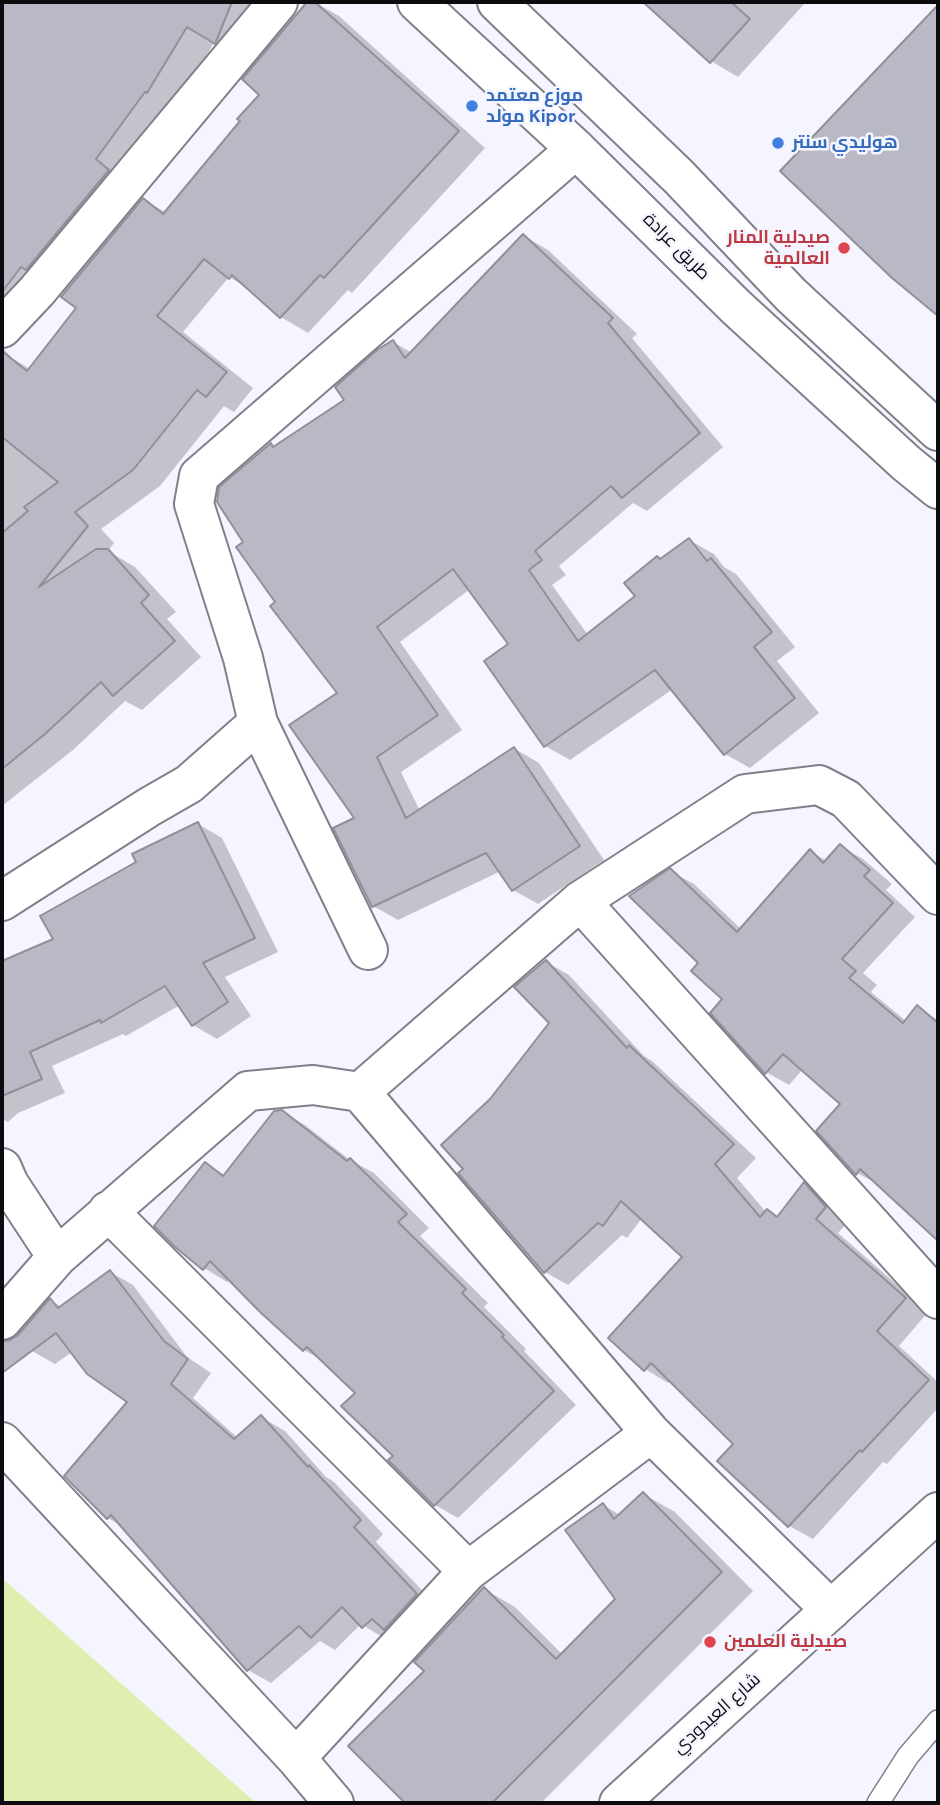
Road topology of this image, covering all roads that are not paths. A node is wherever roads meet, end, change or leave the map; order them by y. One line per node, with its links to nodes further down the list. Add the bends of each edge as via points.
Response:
1 (278, 2): 5 (street)
2 (417, 2): 4 (street, طريق عرادة)
3 (497, 2): 6 (street, via 679,177 791,295)
4 (576, 149): 7 (street, طريق عرادة, via 736,307); 8 (street, via 199,475 194,504 243,658)
5 (2, 328)
6 (938, 431)
7 (938, 489)
8 (258, 723): 10 (street, via 189,784); 12 (street)
9 (938, 895): 11 (street, via 846,799 819,785 745,794)
10 (2, 901)
11 (580, 901): 13 (street); 17 (street)
12 (368, 950)
13 (360, 1093): 15 (street, via 313,1085 248,1091); 19 (street)
14 (2, 1168): 16 (street)
15 (108, 1211): 16 (street); 23 (street)
16 (57, 1256): 18 (street)
17 (938, 1299)
18 (2, 1320)
19 (651, 1433): 23 (street); 24 (street)
20 (2, 1442): 21 (street)
21 (18, 1476): 26 (street)
22 (938, 1512): 24 (street, شارع العيدودي)
23 (468, 1571): 26 (street)
24 (831, 1610): 29 (street, شارع العيدودي)
25 (938, 1721): 27 (lane, via 908,1756)
26 (296, 1758): 28 (street)
27 (885, 1801)
28 (334, 1803)
29 (619, 1803)

